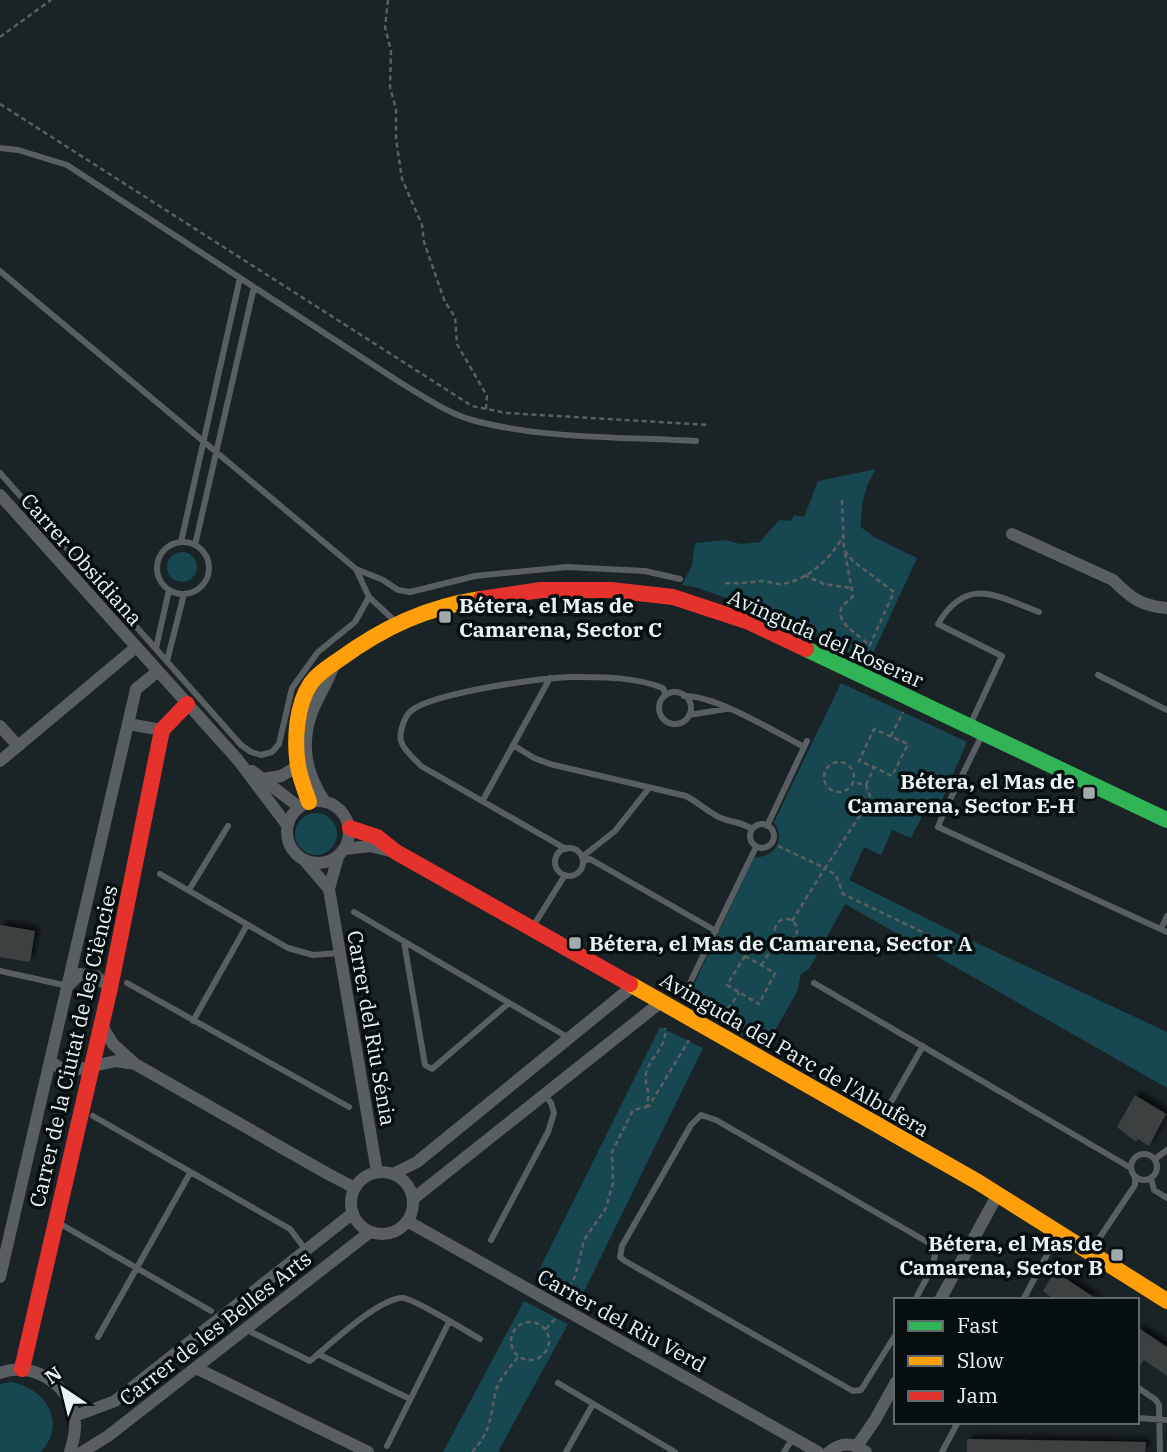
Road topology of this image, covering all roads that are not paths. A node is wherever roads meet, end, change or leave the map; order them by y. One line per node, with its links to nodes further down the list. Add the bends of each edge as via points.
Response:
1 (0, 148): 3 (lane, via 67,165)
2 (0, 271): 5 (lane)
3 (240, 278): 4 (lane); 5 (lane)
4 (254, 287): 6 (lane, via 401,383 470,419 531,431); 7 (lane)
5 (203, 441): 7 (lane); 11 (lane)
6 (696, 441)
7 (216, 452): 12 (lane); 13 (lane)
8 (0, 473): 22 (lane)
9 (0, 495): 21 (street, Carrer Obsidiana)
10 (1012, 534): 18 (street, via 1113,580 1147,606)
11 (181, 542): 12 (lane); 15 (lane, via 166,548 158,562 159,578)
12 (195, 545): 16 (lane, via 207,556 209,573 200,588)
13 (356, 569): 14 (lane, via 410,592 475,576 556,568 645,571); 17 (lane)
14 (680, 579)
15 (169, 590): 16 (lane); 22 (lane)
16 (184, 594): 23 (lane)
17 (369, 597): 20 (lane); 23 (lane, via 355,622 318,652 292,688 279,744 272,752 261,755 241,745)
18 (1167, 608)
19 (1039, 612): 37 (lane, via 975,593 948,607 938,624 1002,656)
20 (397, 624): 24 (street, Avinguda del Roserar); 37 (street, Avinguda del Roserar, via 446,604 541,590 611,590 673,597 749,622)
21 (135, 648): 25 (street); 39 (street)
22 (156, 648): 23 (lane)
23 (167, 661)
24 (334, 664): 42 (street, Avinguda del Roserar, via 310,684 298,718); 46 (street, Avinguda del Roserar, via 307,725 306,762 315,787)
25 (157, 672): 30 (street); 34 (street, Carrer de la Ciutat de les Ciències, via 135,689)
26 (1098, 675): 32 (lane)
27 (550, 678): 28 (lane, via 648,682 663,688); 38 (lane); 45 (lane, via 441,698 410,712 404,720 401,740 406,751 421,766)
28 (666, 695): 29 (lane); 33 (lane, via 659,705 663,719 676,724)
29 (684, 696): 31 (lane); 33 (lane, via 691,707)
30 (187, 704): 36 (street); 40 (street)
31 (728, 709): 33 (lane); 50 (lane, via 806,744)
32 (1167, 710)
33 (689, 715)
34 (128, 724): 36 (street); 74 (street, Carrer de la Ciutat de les Ciències)
35 (0, 726): 39 (street)
36 (162, 730): 76 (street, Carrer de la Ciutat de les Ciències)
37 (976, 730): 47 (street, Avinguda del Roserar); 68 (lane, via 938,827)
38 (513, 745): 44 (lane, via 551,764); 45 (lane)
39 (18, 746): 41 (street)
40 (238, 760): 43 (street); 48 (street)
41 (0, 761)
42 (298, 766): 43 (street); 46 (street, Avinguda del Roserar)
43 (263, 779): 46 (street)
44 (649, 788): 52 (lane, via 686,796 716,816 741,821); 57 (lane, via 615,831)
45 (483, 800): 54 (lane)
46 (311, 804): 48 (street, via 292,815); 51 (street, via 340,809)
47 (1167, 820)
48 (287, 825): 58 (street, via 290,847)
49 (228, 826): 62 (lane)
50 (767, 826): 52 (lane, via 759,824); 53 (lane, via 772,842)
51 (350, 828): 55 (street, Avinguda del Parc de l'Albufera, via 377,837); 56 (street)
52 (752, 829): 53 (lane, via 750,839)
53 (756, 846): 67 (lane)
54 (566, 849): 57 (lane, via 576,850); 60 (lane, via 555,864)
55 (396, 852): 56 (street, Avinguda del Parc de l'Albufera, via 370,846); 66 (street, Avinguda del Parc de l'Albufera)
56 (342, 853): 58 (street, via 329,862); 61 (street, Carrer del Riu Sénia)
57 (582, 859): 60 (lane, via 577,873); 67 (lane, via 590,859)
58 (306, 861): 61 (street, Carrer del Riu Sénia)
59 (160, 874): 62 (lane)
60 (565, 875): 66 (lane)
61 (329, 889): 70 (street, Carrer del Riu Sénia)
62 (189, 890): 65 (lane)
63 (354, 912): 69 (lane)
64 (1167, 916): 68 (lane)
65 (247, 925): 70 (lane, via 288,948 313,955); 80 (lane)
66 (531, 930): 75 (street, Avinguda del Parc de l'Albufera)
67 (716, 931): 77 (lane)
68 (1164, 931)
69 (404, 942): 79 (lane); 79 (lane, via 425,1065 432,1069)
70 (340, 953): 94 (street, Carrer del Riu Sénia)
71 (0, 971): 74 (lane)
72 (127, 983): 80 (lane)
73 (814, 983): 83 (lane)
74 (68, 986): 76 (street, via 80,974 96,976); 84 (street, Carrer de la Ciutat de les Ciències)
75 (633, 986): 78 (street, Avinguda del Parc de l'Albufera); 82 (street)
76 (110, 988): 81 (street, Carrer de la Ciutat de les Ciències)
77 (686, 991)
78 (661, 1002): 87 (street); 90 (street, Avinguda del Parc de l'Albufera)
79 (509, 1003): 82 (lane)
80 (193, 1021): 88 (lane)
81 (102, 1024): 85 (street, via 113,1044); 86 (street, Carrer de la Ciutat de les Ciències)
82 (569, 1038): 96 (street, via 417,1162)
83 (923, 1046): 90 (lane); 93 (lane)
84 (50, 1061): 86 (street, via 66,1072); 107 (street, Carrer de la Ciutat de les Ciències)
85 (135, 1064): 86 (street, via 116,1061); 99 (street)
86 (92, 1067): 126 (street, Carrer de la Ciutat de les Ciències)
87 (544, 1094): 102 (street); 108 (lane, via 554,1113 548,1132)
88 (349, 1107)
89 (93, 1116): 95 (lane)
90 (878, 1124): 100 (street, Avinguda del Parc de l'Albufera)
91 (1167, 1150): 92 (lane)
92 (1155, 1159): 93 (lane, via 1140,1154); 98 (lane, via 1158,1168)
93 (1131, 1168): 97 (lane)
94 (377, 1172): 96 (street); 99 (street)
95 (190, 1173): 109 (lane, via 290,1230); 112 (lane)
96 (393, 1174): 102 (street, via 407,1183)
97 (1135, 1176): 98 (lane); 110 (lane, via 1135,1185)
98 (1151, 1178): 101 (lane, via 1154,1190)
99 (355, 1188): 103 (street)
100 (998, 1194): 110 (street, Avinguda del Parc de l'Albufera); 115 (street)
101 (1167, 1198)
102 (413, 1199): 104 (street)
103 (353, 1213): 106 (street); 109 (street, Carrer de les Belles Arts)
104 (407, 1222): 106 (street, via 391,1233); 137 (street, Carrer del Riu Verd)
105 (64, 1226): 112 (lane)
106 (370, 1232): 120 (street, Carrer de les Belles Arts)
107 (5, 1237): 113 (street, Carrer de la Ciutat de les Ciències)
108 (491, 1240)
109 (306, 1250): 133 (street, Carrer de les Belles Arts, via 115,1401)
110 (1091, 1251): 117 (street, Avinguda del Parc de l'Albufera)
111 (1048, 1253): 116 (lane)
112 (137, 1268): 118 (lane); 121 (lane)
113 (0, 1277)
114 (916, 1298): 122 (lane, via 935,1255 929,1243 701,1115 622,1246 620,1256 625,1261 853,1391 861,1390 870,1379)
115 (941, 1298)
116 (1024, 1298)
117 (1167, 1301)
118 (211, 1311)
119 (449, 1322): 123 (lane); 124 (lane, via 406,1298 392,1299); 131 (lane)
120 (245, 1329): 124 (lane, via 310,1361); 125 (street, Carrer de les Belles Arts)
121 (99, 1337)
122 (894, 1337)
123 (481, 1339)
124 (318, 1354): 131 (lane)
125 (196, 1368): 141 (street, Carrer de les Belles Arts); 142 (street)
126 (22, 1370): 127 (street); 133 (street, via 56,1383)
127 (0, 1373)
128 (558, 1383): 132 (lane)
129 (894, 1386): 139 (street)
130 (1139, 1388): 135 (lane, via 1156,1399)
131 (410, 1399): 138 (lane)
132 (593, 1404): 143 (lane); 144 (lane)
133 (75, 1416): 140 (street)
134 (1139, 1418): 135 (lane)
135 (1164, 1420): 149 (lane)
136 (957, 1424): 148 (lane)
137 (793, 1438): 145 (lane); 146 (street, Carrer del Riu Verd)
138 (387, 1446)
139 (861, 1449): 147 (street, via 843,1444)
140 (70, 1452)
141 (82, 1452)
142 (368, 1452)
143 (566, 1452)
144 (676, 1452)
145 (784, 1452)
146 (818, 1452)
147 (829, 1452)
148 (943, 1452)
149 (1160, 1452)

